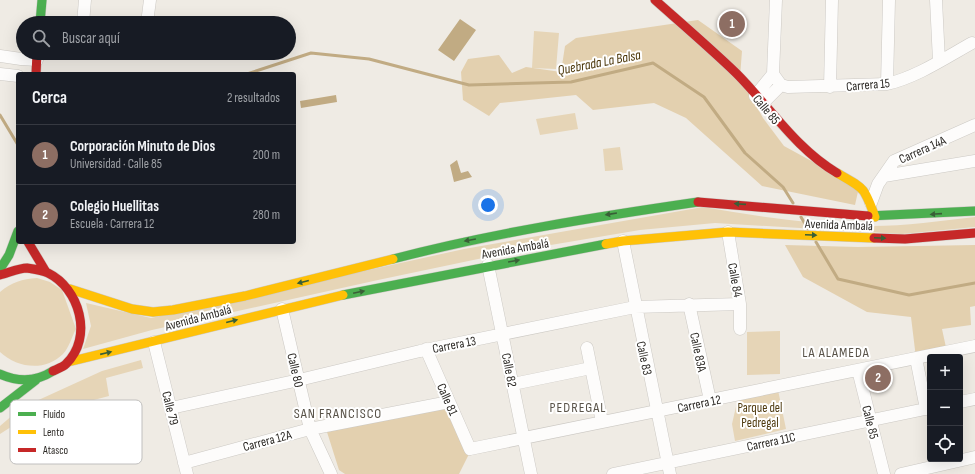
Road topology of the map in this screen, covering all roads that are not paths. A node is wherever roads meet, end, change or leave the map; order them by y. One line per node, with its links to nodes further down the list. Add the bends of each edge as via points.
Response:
1 (42, 0): 9 (main road)
2 (85, 0): 10 (street)
3 (150, 0): 11 (street)
4 (655, 0): 24 (main road, Calle 85, via 737,74)
5 (776, 0): 19 (street)
6 (832, 0): 23 (street)
7 (888, 0): 21 (street)
8 (936, 0): 16 (street)
9 (41, 16)
10 (84, 16)
11 (148, 16)
12 (972, 43): 16 (street, Carrera 15)
13 (0, 56): 14 (street)
14 (16, 56)
15 (37, 60): 17 (main road)
16 (939, 61): 21 (street, Carrera 15, via 899,81)
17 (36, 72)
18 (0, 74): 20 (street)
19 (773, 74): 22 (street); 24 (street)
20 (16, 76)
21 (887, 84): 23 (street, Carrera 15)
22 (781, 85): 23 (street, Carrera 15); 24 (street)
23 (830, 87)
24 (759, 100): 28 (main road, Calle 85, via 804,148 825,166 860,187 866,192)
25 (975, 125): 27 (street, Carrera 14A, via 894,161)
26 (975, 161): 27 (street)
27 (881, 180): 28 (street, Carrera 14A)
28 (871, 203): 30 (main road, Calle 85)
29 (975, 211): 30 (main road, Avenida Ambalá, one-way to 30)
30 (875, 217): 40 (main road, Avenida Ambalá, one-way to 40, via 702,201 459,242 245,296 153,312 132,309)
31 (728, 232): 32 (main road, Avenida Ambalá, one-way to 32, via 905,239); 34 (main road, Avenida Ambalá); 42 (street, Calle 84)
32 (975, 233)
33 (16, 236): 37 (main road)
34 (623, 241): 36 (main road, Avenida Ambalá, one-way to 34); 43 (street, Calle 83)
35 (29, 244): 38 (main road)
36 (488, 265): 44 (main road, Avenida Ambalá, one-way to 36); 46 (street, Calle 82)
37 (0, 269)
38 (46, 272): 39 (main road, via 27,268); 40 (main road)
39 (0, 275)
40 (70, 289): 52 (main road, via 78,303 82,318 82,334)
41 (689, 304): 42 (street, Carrera 13); 43 (street, Carrera 13); 62 (street, Calle 83A)
42 (740, 304): 45 (street, Calle 84)
43 (635, 307): 46 (street, Carrera 13); 69 (street, Calle 83)
44 (282, 309): 47 (main road, Avenida Ambalá, one-way to 44); 57 (street, Calle 80)
45 (740, 329)
46 (502, 335): 50 (street, Carrera 13); 58 (street, Calle 82)
47 (154, 342): 52 (main road, Avenida Ambalá, one-way to 47); 67 (street, Calle 79)
48 (975, 346): 51 (street, Carrera 12)
49 (587, 348): 53 (street)
50 (426, 349): 57 (street, Carrera 13); 74 (street, Calle 81)
51 (916, 358): 54 (street, Carrera 12); 65 (street)
52 (68, 362): 56 (main road, via 54,373)
53 (591, 368): 58 (street); 71 (street)
54 (858, 370): 62 (street, Carrera 12); 70 (street, Calle 85)
55 (0, 374): 56 (main road, via 20,380)
56 (36, 380): 61 (main road)
57 (299, 380): 67 (street, Carrera 13); 72 (street, Calle 80)
58 (513, 384): 73 (street, Calle 82)
59 (975, 398): 63 (street)
60 (10, 400): 66 (main road)
61 (10, 400)
62 (710, 400): 69 (street, Carrera 12)
63 (963, 401)
64 (444, 403): 72 (street, Carrera 12A)
65 (927, 404)
66 (0, 408)
67 (171, 408): 76 (street, Calle 79)
68 (927, 408): 70 (street, Carrera 11C)
69 (656, 412): 71 (street, Carrera 12); 77 (street, Calle 83)
70 (870, 420): 77 (street, Carrera 11C); 82 (street, Calle 85)
71 (602, 422): 73 (street, Carrera 12)
72 (310, 429): 76 (street, Carrera 12A); 79 (street, Calle 80)
73 (523, 438): 74 (street, Carrera 12); 80 (street, Calle 82)
74 (470, 449)
75 (975, 457): 78 (street)
76 (186, 468)
77 (669, 468): 81 (street, Carrera 11C)
78 (939, 470): 83 (street)
79 (331, 474)
80 (531, 474)
81 (612, 474)
82 (884, 474)
83 (901, 474)

